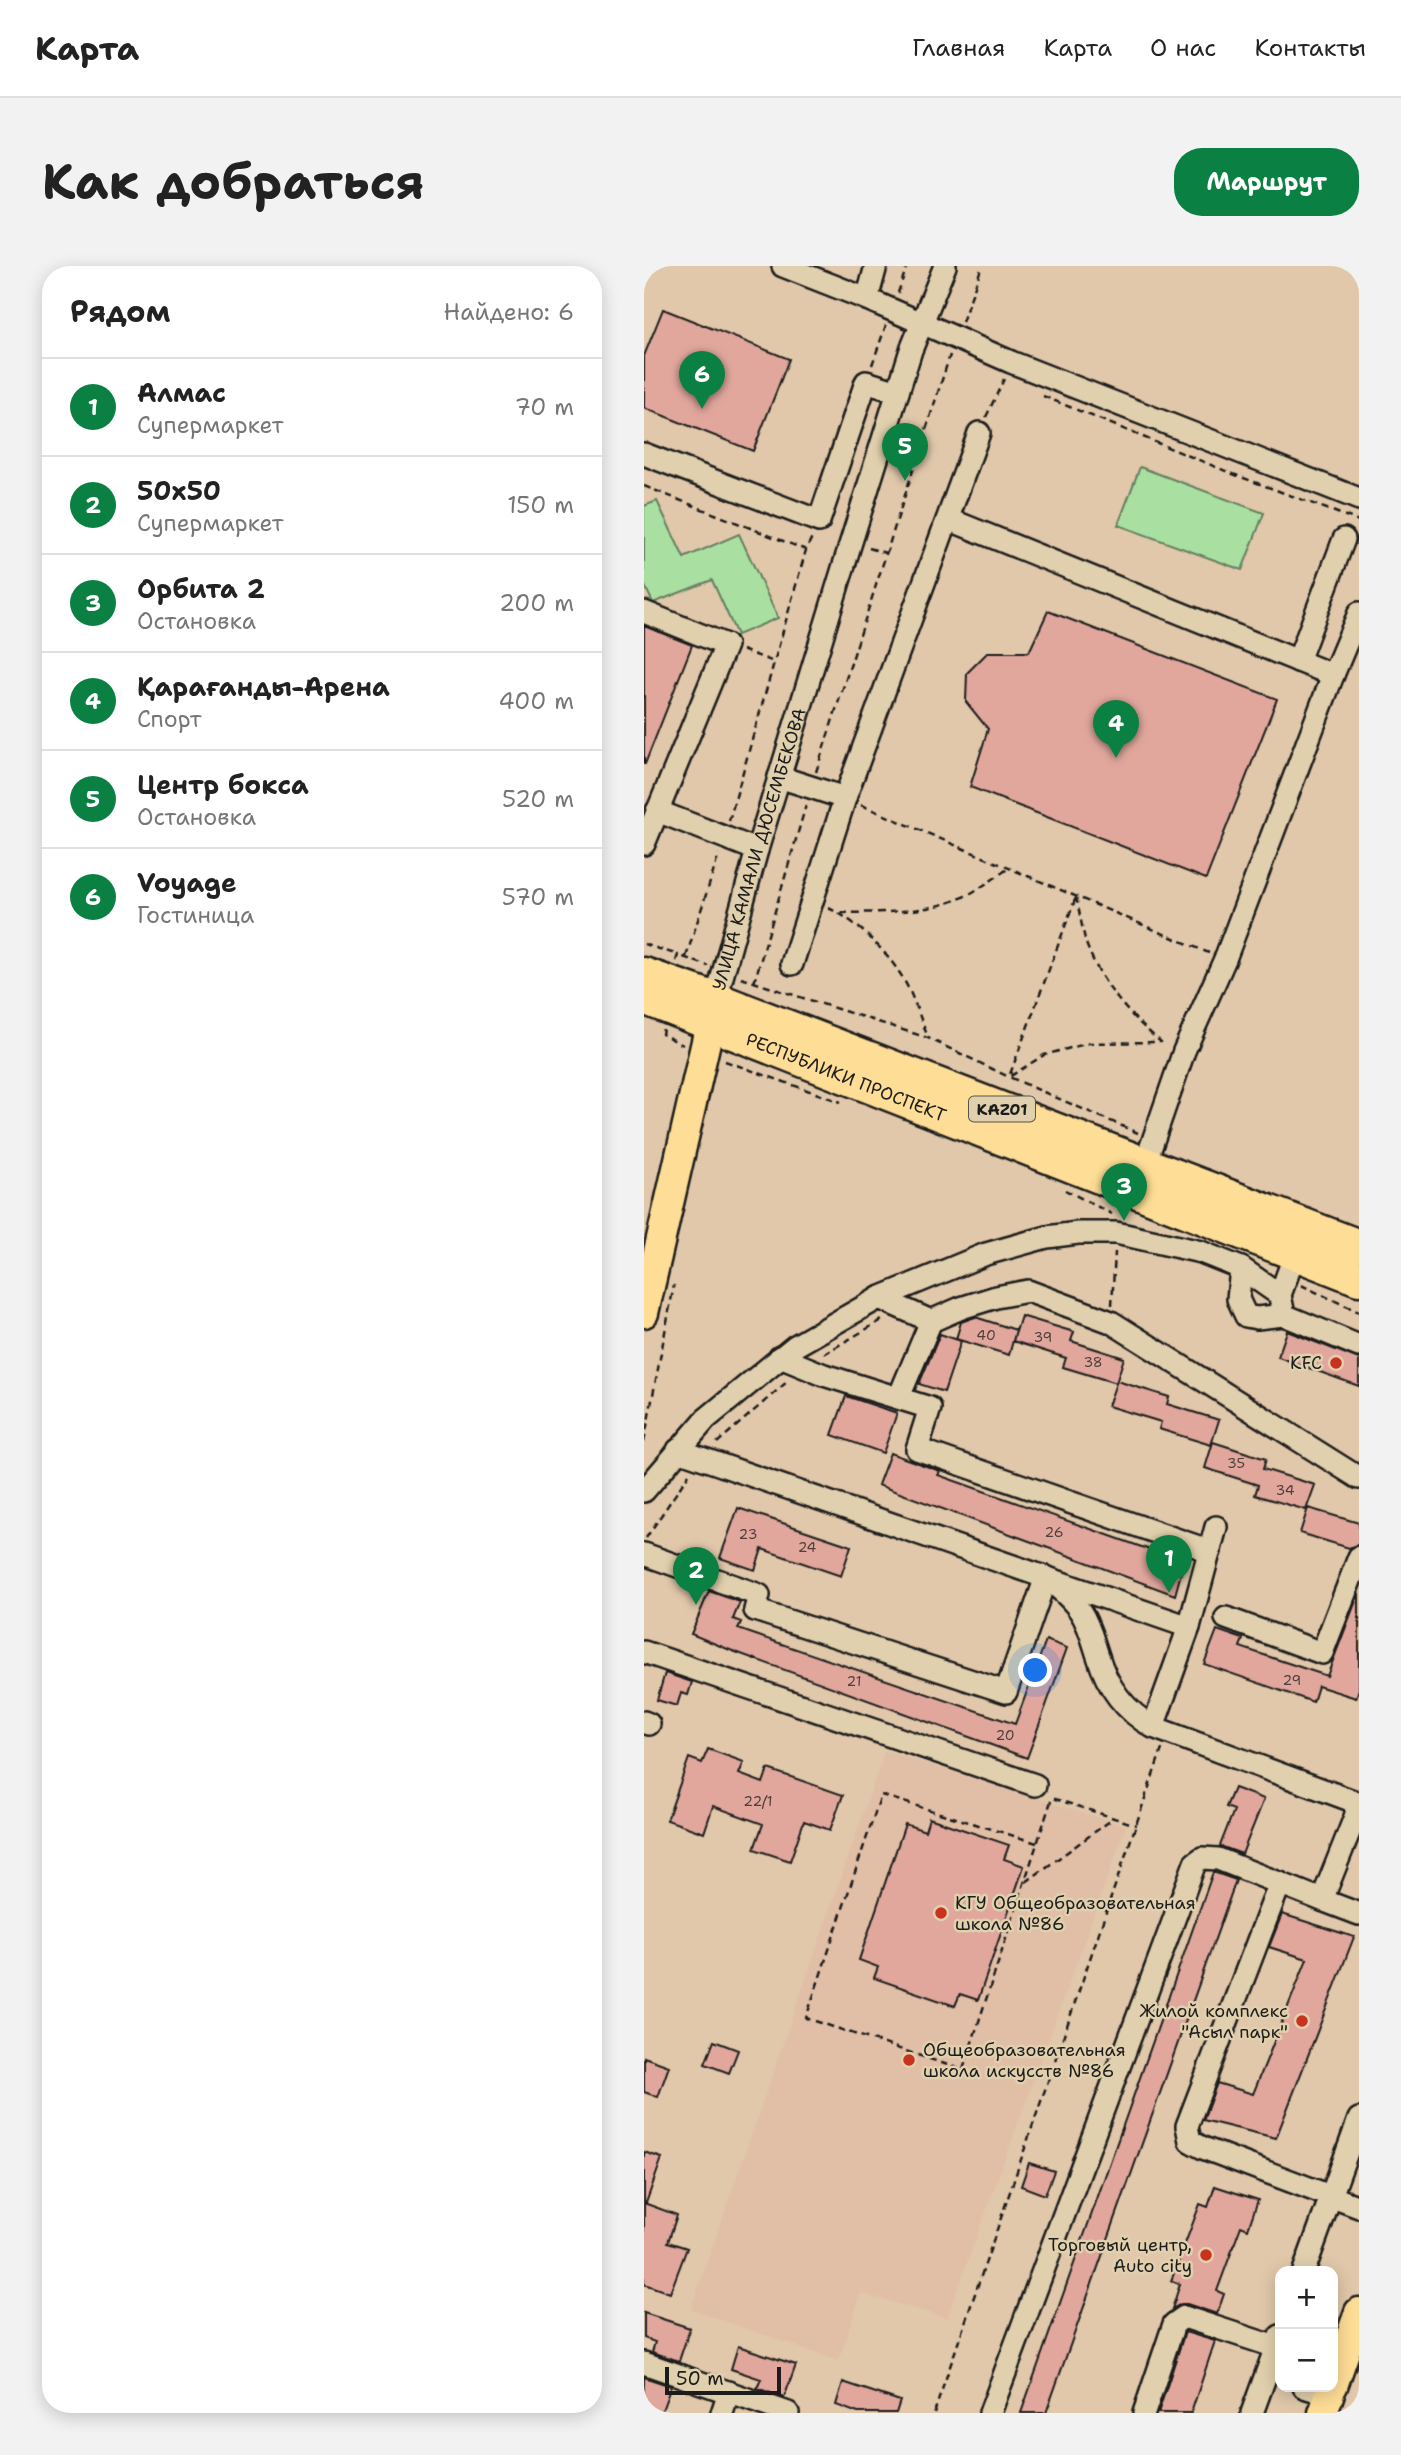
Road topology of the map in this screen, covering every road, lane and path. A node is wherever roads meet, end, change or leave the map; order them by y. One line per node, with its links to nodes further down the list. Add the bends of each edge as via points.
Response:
1 (783, 266): 5 (street)
2 (876, 266): 5 (street)
3 (945, 266): 6 (street, УЛИЦА КАМАЛИ ДЮСЕМБЕКОВА)
4 (982, 266): 7 (path)
5 (867, 299): 6 (street)
6 (922, 323): 7 (street); 9 (street, УЛИЦА КАМАЛИ ДЮСЕМБЕКОВА)
7 (956, 339): 14 (street); 27 (path)
8 (994, 374): 11 (path, via 1004,379)
9 (898, 391): 16 (street, via 866,382); 26 (street, УЛИЦА КАМАЛИ ДЮСЕМБЕКОВА)
10 (1037, 393): 17 (path)
11 (979, 433): 15 (street)
12 (644, 454): 16 (street)
13 (644, 486): 19 (path)
14 (1359, 499)
15 (948, 519): 23 (street); 28 (street)
16 (819, 521): 19 (path)
17 (1359, 521)
18 (1344, 539): 23 (street)
19 (806, 550): 24 (path)
20 (644, 612): 22 (street)
21 (1359, 613): 25 (street)
22 (726, 645): 24 (path); 29 (street)
23 (1298, 661): 25 (street)
24 (774, 662): 30 (path)
25 (1333, 675): 39 (street)
26 (779, 776): 27 (street); 32 (street, УЛИЦА КАМАЛИ ДЮСЕМБЕКОВА)
27 (812, 787): 28 (street); 43 (path)
28 (845, 798): 33 (path); 35 (street)
29 (657, 811): 30 (street); 31 (street)
30 (724, 837): 32 (street); 43 (path, via 686,957)
31 (644, 844)
32 (757, 850): 43 (street, УЛИЦА КАМАЛИ ДЮСЕМБЕКОВА)
33 (1011, 867): 34 (path); 36 (path, via 964,897 934,907)
34 (1076, 897): 39 (path); 46 (path); 46 (path, via 1087,945 1108,988 1161,1042 1088,1044 1044,1055)
35 (812, 901): 36 (path); 40 (street)
36 (841, 913): 44 (path, via 900,973)
37 (644, 944): 38 (path)
38 (678, 955)
39 (1225, 959): 48 (street, via 1184,1051)
40 (792, 964)
41 (644, 974): 43 (highway, РЕСПУБЛИКИ ПРОСПЕКТ / KАZ01)
42 (644, 998): 43 (highway, РЕСПУБЛИКИ ПРОСПЕКТ / KАZ01)
43 (729, 1012): 44 (path); 45 (path); 47 (path); 48 (highway, РЕСПУБЛИКИ ПРОСПЕКТ / KАZ01); 55 (highway, РЕСПУБЛИКИ ПРОСПЕКТ / KАZ01); 59 (main road, УЛИЦА КАМАЛИ ДЮСЕМБЕКОВА)
44 (928, 1038): 46 (path)
45 (720, 1068)
46 (1009, 1077): 48 (path)
47 (840, 1102)
48 (1149, 1152): 51 (highway, РЕСПУБЛИКИ ПРОСПЕКТ / KАZ01)
49 (1063, 1189): 50 (path)
50 (1117, 1225): 52 (street); 56 (street, via 986,1254); 61 (path)
51 (1359, 1246)
52 (1241, 1268): 55 (street); 55 (street, via 1238,1299 1245,1316 1257,1318)
53 (675, 1279): 66 (path)
54 (1359, 1279): 55 (highway, РЕСПУБЛИКИ ПРОСПЕКТ / KАZ01)
55 (1287, 1286): 58 (path); 62 (street)
56 (879, 1298): 57 (street); 63 (street)
57 (901, 1308): 60 (street); 64 (path)
58 (1359, 1312)
59 (644, 1313)
60 (931, 1321): 61 (street, via 996,1297 1028,1291); 65 (street)
61 (1111, 1322): 69 (street)
62 (1359, 1346)
63 (780, 1357): 64 (street); 67 (street, via 706,1419)
64 (804, 1367): 65 (street); 68 (path)
65 (899, 1397): 73 (street, via 930,1408 917,1449)
66 (644, 1442)
67 (678, 1450): 68 (street); 70 (street)
68 (700, 1458): 72 (path); 76 (street)
69 (1359, 1478)
70 (644, 1491)
71 (1216, 1527): 73 (street)
72 (644, 1541)
73 (1210, 1551): 78 (street)
74 (644, 1554): 76 (street, via 760,1595 755,1610 1006,1692)
75 (1359, 1557): 77 (street, via 1322,1653)
76 (1045, 1577): 78 (street); 80 (street, via 1082,1613 1104,1672 1124,1706)
77 (1226, 1618)
78 (1189, 1627): 80 (street)
79 (644, 1653): 81 (street)
80 (1160, 1730): 83 (path); 87 (street, via 1353,1801 1357,1812)
81 (1035, 1785)
82 (1114, 1818): 83 (path); 84 (path, via 1052,1798); 85 (path)
83 (1136, 1825): 101 (path)
84 (1037, 1843): 85 (path); 85 (path, via 881,1795 806,2018 963,2070)
85 (1024, 1883)
86 (1280, 1883): 87 (street); 90 (street, via 1187,2126 1190,2141 1203,2148); 102 (street, via 1218,1859 1202,1858 1195,1863)
87 (1322, 1900): 88 (street)
88 (1359, 1914)
89 (1359, 2119): 90 (street)
90 (1331, 2197): 91 (street); 92 (street)
91 (1359, 2207)
92 (1306, 2266)
93 (1359, 2312): 98 (main road)
94 (1275, 2340): 103 (street, via 1179,2319)
95 (644, 2362): 97 (street)
96 (1273, 2376): 104 (street)
97 (729, 2392): 99 (street); 100 (street)
98 (1324, 2394)
99 (722, 2413)
100 (788, 2413)
101 (934, 2413)
102 (990, 2413)
103 (1144, 2413)
104 (1252, 2413)

